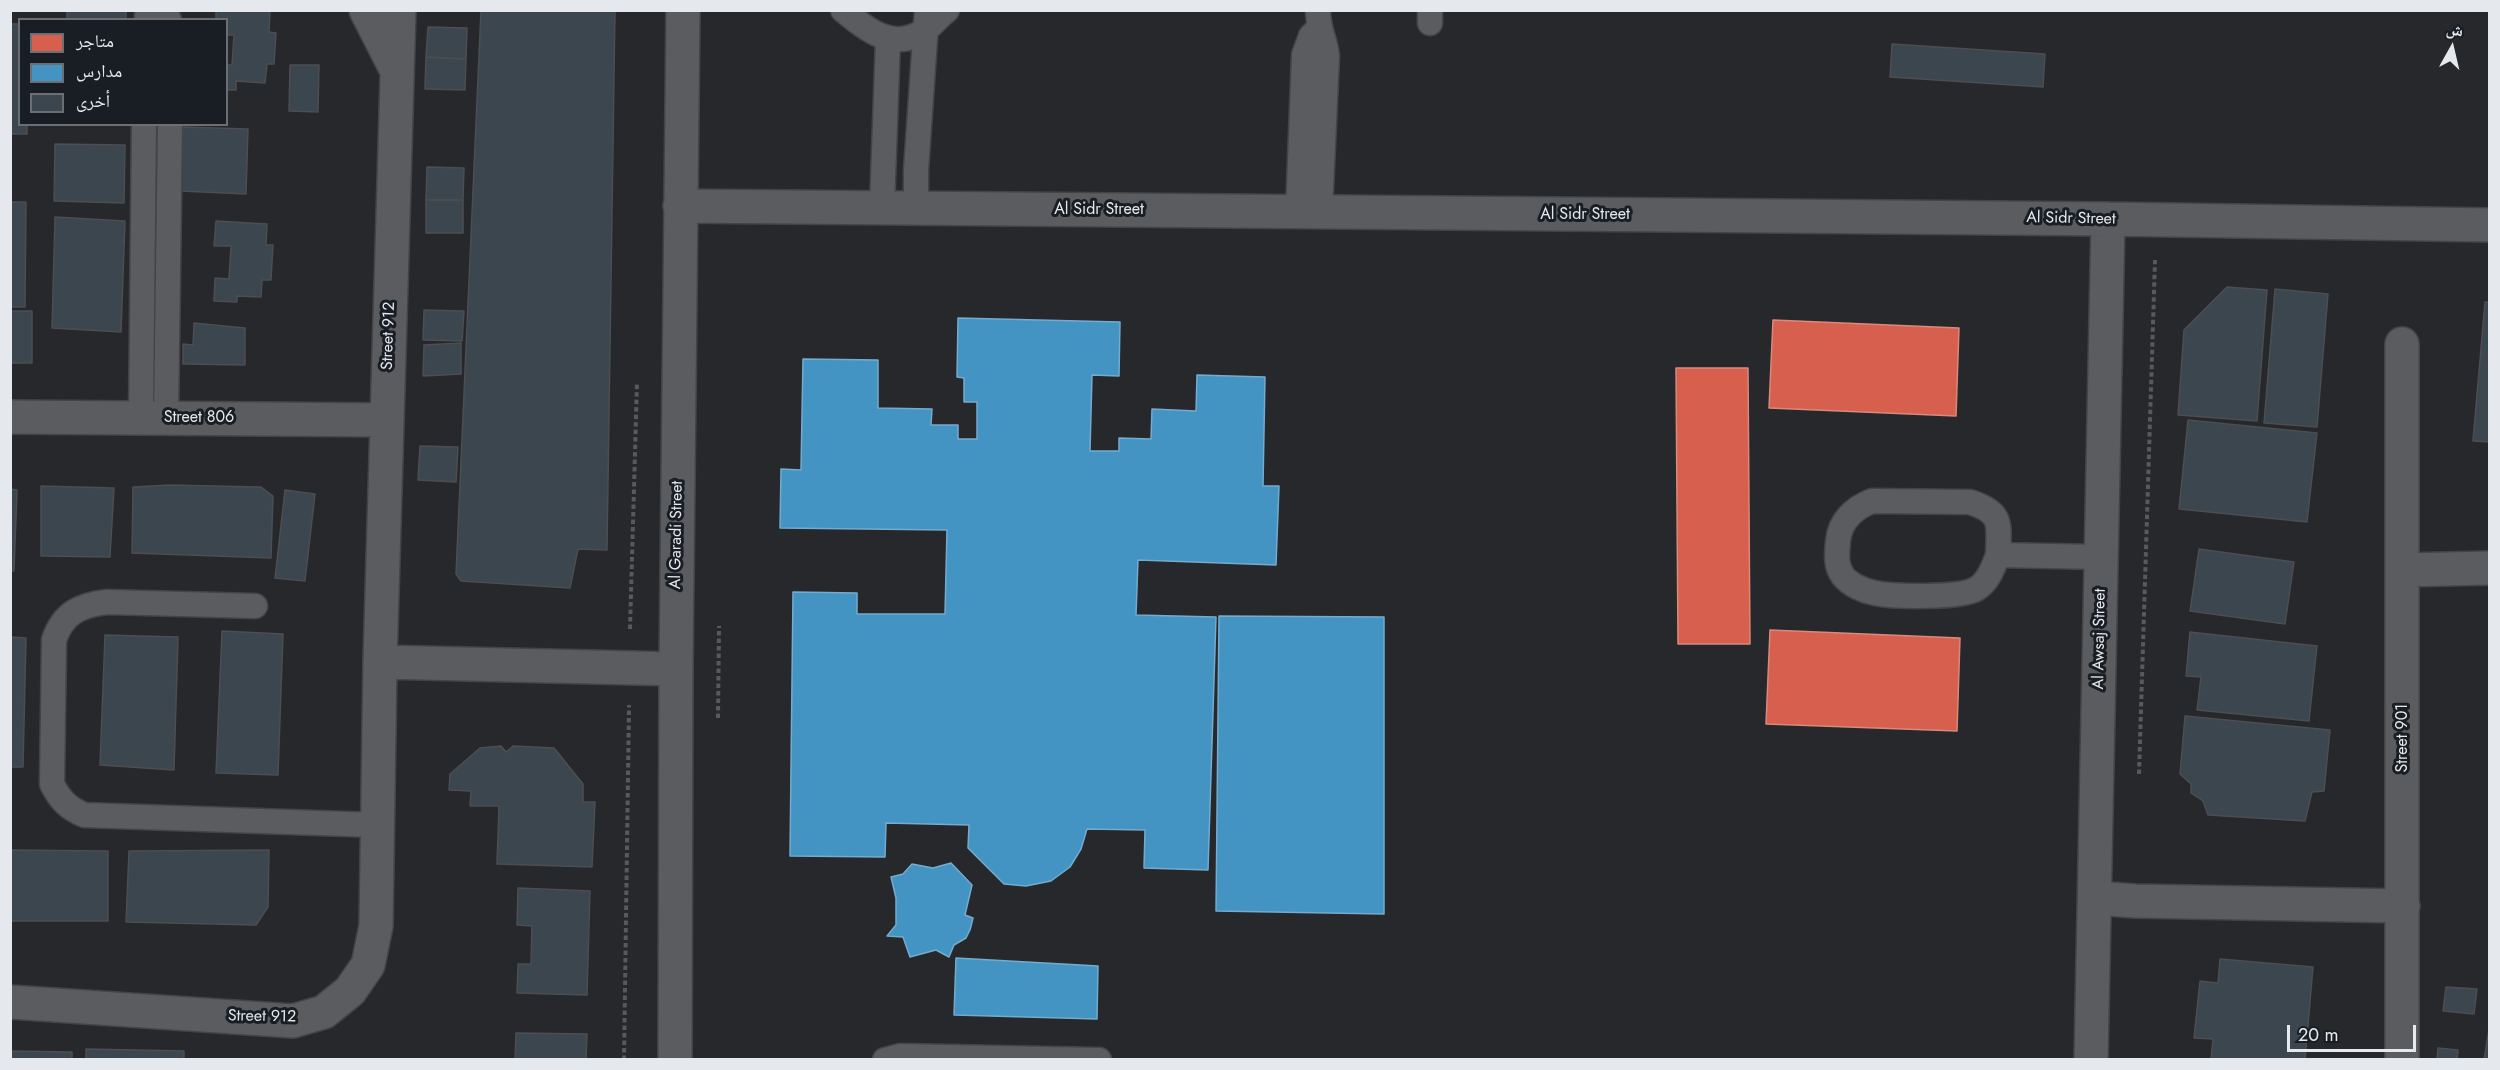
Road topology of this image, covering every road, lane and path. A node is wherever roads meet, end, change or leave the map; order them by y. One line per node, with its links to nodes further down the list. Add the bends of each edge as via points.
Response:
1 (366, 10): 11 (street)
2 (399, 10): 11 (street, Street 912)
3 (683, 10): 14 (street, Al Garadi Street)
4 (843, 10): 10 (lane, via 858,24)
5 (947, 10): 9 (lane)
6 (147, 18): 7 (lane, via 158,12)
7 (167, 18)
8 (1318, 20): 17 (lane, via 1327,56)
9 (925, 21): 10 (lane, via 901,40); 16 (lane)
10 (888, 39): 15 (lane)
11 (397, 70): 25 (street, Street 912)
12 (144, 126): 24 (lane)
13 (170, 126): 24 (lane)
14 (680, 206): 15 (street, Al Sidr Street); 33 (street, Al Garadi Street)
15 (882, 208): 16 (street, Al Sidr Street)
16 (916, 209): 17 (street, Al Sidr Street)
17 (1309, 212): 18 (street, Al Sidr Street)
18 (2108, 219): 19 (street, Al Sidr Street); 27 (street, Al Awsaj Street)
19 (2157, 221): 20 (street, Al Sidr Street); 34 (path)
20 (2490, 225)
21 (2402, 344): 29 (street, Street 901)
22 (637, 375): 32 (path)
23 (10, 417): 24 (street, Street 806)
24 (154, 418): 25 (street, Street 806)
25 (387, 420): 31 (street, Street 912)
26 (1998, 555): 26 (lane, via 1996,516 1985,507 1970,502 1872,501 1847,517 1839,531 1836,563 1844,577 1875,593 1961,595 1977,589 1988,578); 27 (lane)
27 (2101, 558): 36 (street, Al Awsaj Street)
28 (2490, 568): 29 (street)
29 (2402, 570): 37 (street, Street 901)
30 (255, 606): 35 (lane, via 107,602 88,604 70,614 59,625 54,640 52,784 59,798 84,815)
31 (380, 662): 32 (street); 35 (street, Street 912)
32 (629, 668): 33 (street); 39 (path)
33 (676, 669): 40 (street, Al Garadi Street)
34 (2139, 782)
35 (376, 825): 38 (street, Street 912, via 376,926 368,965 351,991 324,1012 293,1021)
36 (2095, 898): 37 (street); 43 (street, Al Awsaj Street)
37 (2403, 906): 44 (street, Street 901)
38 (10, 1002)
39 (624, 1059)
40 (675, 1059)
41 (885, 1059): 42 (lane)
42 (1099, 1059)
43 (2091, 1059)
44 (2402, 1059)

